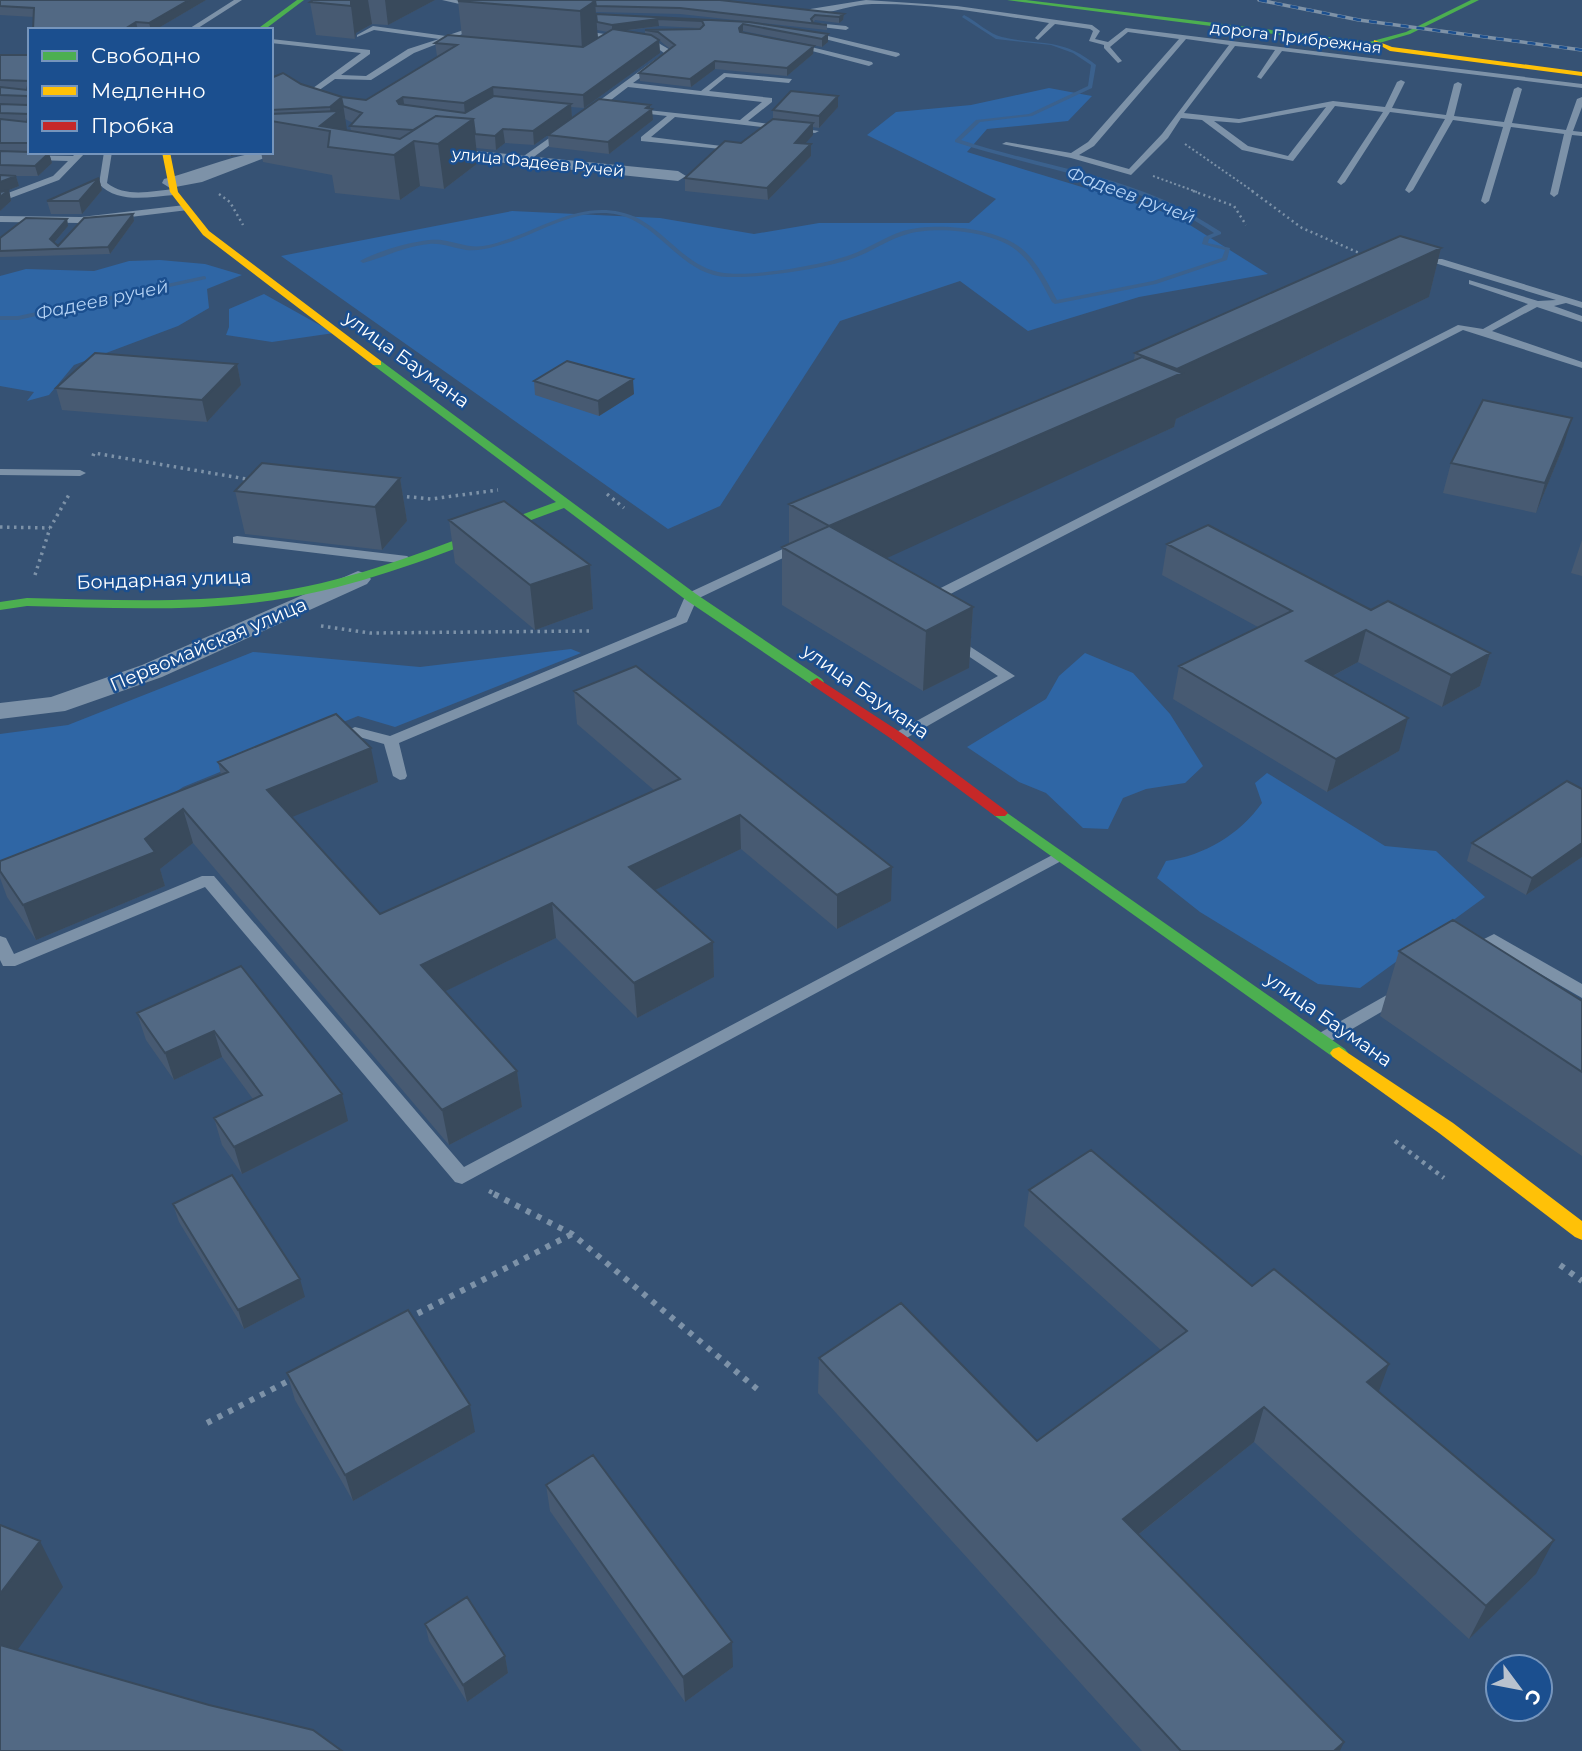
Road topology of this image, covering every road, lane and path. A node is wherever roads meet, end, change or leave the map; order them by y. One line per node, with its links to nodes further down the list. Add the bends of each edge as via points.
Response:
1 (239, 0): 13 (lane)
2 (301, 0): 14 (main road)
3 (445, 0): 7 (lane)
4 (1010, 0): 9 (main road, дорога Прибрежная)
5 (1449, 0): 20 (main road)
6 (1476, 0): 20 (main road)
7 (482, 7)
8 (793, 10): 11 (lane, via 822,12 854,3 881,2)
9 (1140, 17): 16 (lane); 31 (main road, дорога Прибрежная)
10 (493, 22): 23 (lane)
11 (1054, 22): 24 (lane); 33 (lane, via 1097,29 1091,40)
12 (804, 24): 15 (lane)
13 (193, 28)
14 (263, 28)
15 (846, 28)
16 (1126, 30): 25 (lane); 33 (lane)
17 (571, 32): 22 (lane)
18 (647, 32): 22 (lane)
19 (800, 32): 35 (lane)
20 (1394, 33): 26 (main road); 31 (main road); 36 (main road, via 1390,49); 39 (main road, via 1441,51)
21 (359, 36): 23 (lane, via 373,29)
22 (611, 37): 29 (lane); 45 (lane, via 655,43 669,53)
23 (453, 38): 28 (lane)
24 (1038, 38)
25 (1183, 38): 34 (lane); 77 (lane, via 1091,144)
26 (1313, 40): 31 (main road, дорога Прибрежная); 36 (main road, дорога Прибрежная)
27 (273, 41): 40 (lane, via 367,52)
28 (436, 42): 32 (lane); 40 (lane, via 411,51 368,78)
29 (602, 43)
30 (787, 43): 38 (lane)
31 (1284, 43): 34 (lane); 41 (lane); 46 (lane)
32 (463, 44)
33 (1109, 44): 37 (lane, via 1106,47)
34 (1233, 44): 58 (lane)
35 (896, 55)
36 (1449, 57): 39 (main road, дорога Прибрежная)
37 (1118, 61)
38 (869, 64)
39 (1582, 72)
40 (333, 77): 55 (lane, via 303,97 300,105)
41 (1261, 77)
42 (789, 81): 48 (lane, via 724,75)
43 (1401, 82): 54 (lane)
44 (1458, 84): 60 (lane)
45 (627, 85): 48 (lane); 51 (lane)
46 (1582, 86)
47 (1518, 89): 64 (lane)
48 (702, 93): 62 (lane, via 769,100)
49 (1581, 99): 66 (lane)
50 (1333, 103): 54 (lane); 59 (lane, via 1239,121); 59 (lane, via 1290,159 1245,148)
51 (598, 106): 52 (lane); 56 (lane)
52 (610, 108)
53 (623, 109): 57 (lane)
54 (1387, 111): 60 (lane); 84 (lane)
55 (310, 112)
56 (587, 114)
57 (673, 115): 62 (lane); 70 (lane, via 644,139 741,149)
58 (1179, 115): 59 (lane); 69 (lane)
59 (1205, 118)
60 (1447, 118): 64 (lane); 86 (lane, via 1448,124)
61 (576, 122): 79 (lane)
62 (742, 122): 63 (lane)
63 (770, 125): 65 (lane); 67 (lane)
64 (1507, 125): 66 (lane); 89 (lane)
65 (815, 131)
66 (1569, 132): 68 (lane); 87 (lane)
67 (760, 133)
68 (1582, 134)
69 (1165, 136): 80 (lane); 98 (path, via 1196,149 1302,228)
70 (751, 141)
71 (1006, 144): 77 (lane)
72 (417, 151): 79 (street, улица Фадеев Ручей)
73 (108, 154): 85 (lane, via 103,184 107,188 131,194)
74 (166, 154): 85 (main road, улица Баумана)
75 (264, 154): 85 (street)
76 (79, 155): 78 (lane); 83 (lane, via 64,173)
77 (1072, 156): 80 (lane)
78 (0, 157)
79 (524, 160): 81 (street, улица Фадеев Ручей)
80 (1131, 172): 94 (path, via 1234,206)
81 (678, 176)
82 (12, 181): 83 (lane)
83 (47, 182): 88 (lane)
84 (1341, 183)
85 (172, 188): 90 (main road, улица Баумана)
86 (1409, 190)
87 (1554, 194)
88 (0, 200)
89 (1485, 201)
90 (185, 208): 93 (lane); 108 (main road, улица Баумана, via 206,233)
91 (0, 219): 92 (lane)
92 (21, 219): 93 (lane); 96 (lane)
93 (81, 220): 95 (lane)
94 (1246, 225)
95 (74, 229)
96 (7, 233)
97 (1410, 261): 98 (lane); 99 (lane); 100 (lane, via 1439,261)
98 (1394, 269)
99 (1535, 304): 100 (lane); 101 (lane); 102 (lane)
100 (1580, 304)
101 (1582, 319)
102 (1484, 332): 103 (lane); 118 (lane, via 1462,327)
103 (1582, 365)
104 (0, 472): 105 (lane)
105 (80, 474): 106 (path, via 94,453); 110 (path)
106 (266, 483)
107 (389, 495): 108 (path, via 430,499 509,488)
108 (560, 505): 113 (main road, Бондарная улица); 115 (main road, улица Баумана)
109 (0, 527): 110 (path)
110 (50, 528): 116 (path)
111 (818, 537): 115 (lane)
112 (237, 540): 113 (lane)
113 (407, 560): 114 (main road, Бондарная улица)
114 (371, 573): 116 (main road, Бондарная улица, via 293,593 215,602); 122 (street, Первомайская улица, via 152,671 55,705)
115 (691, 597): 123 (main road, улица Баумана); 124 (lane, via 682,619)
116 (27, 603): 117 (main road, Бондарная улица)
117 (0, 606)
118 (908, 610)
119 (319, 626): 120 (path, via 370,633)
120 (605, 631)
121 (941, 632): 123 (lane, via 1008,676)
122 (0, 711)
123 (898, 737): 127 (main road, улица Баумана)
124 (391, 741): 125 (lane, via 355,731); 126 (lane)
125 (319, 746)
126 (400, 776)
127 (1058, 857): 132 (main road, улица Баумана); 134 (lane)
128 (0, 942): 134 (lane, via 9,962 208,880)
129 (1459, 960): 131 (lane, via 1494,940)
130 (1413, 986): 132 (lane)
131 (1582, 992)
132 (1322, 1039): 136 (main road, улица Баумана)
133 (1389, 1136): 135 (path)
134 (462, 1177): 137 (path)
135 (1454, 1185)
136 (1582, 1232)
137 (572, 1234): 140 (path); 142 (path)
138 (1553, 1259): 139 (path)
139 (1582, 1281)
140 (402, 1322)
141 (305, 1372): 143 (path)
142 (757, 1390)
143 (208, 1423)

